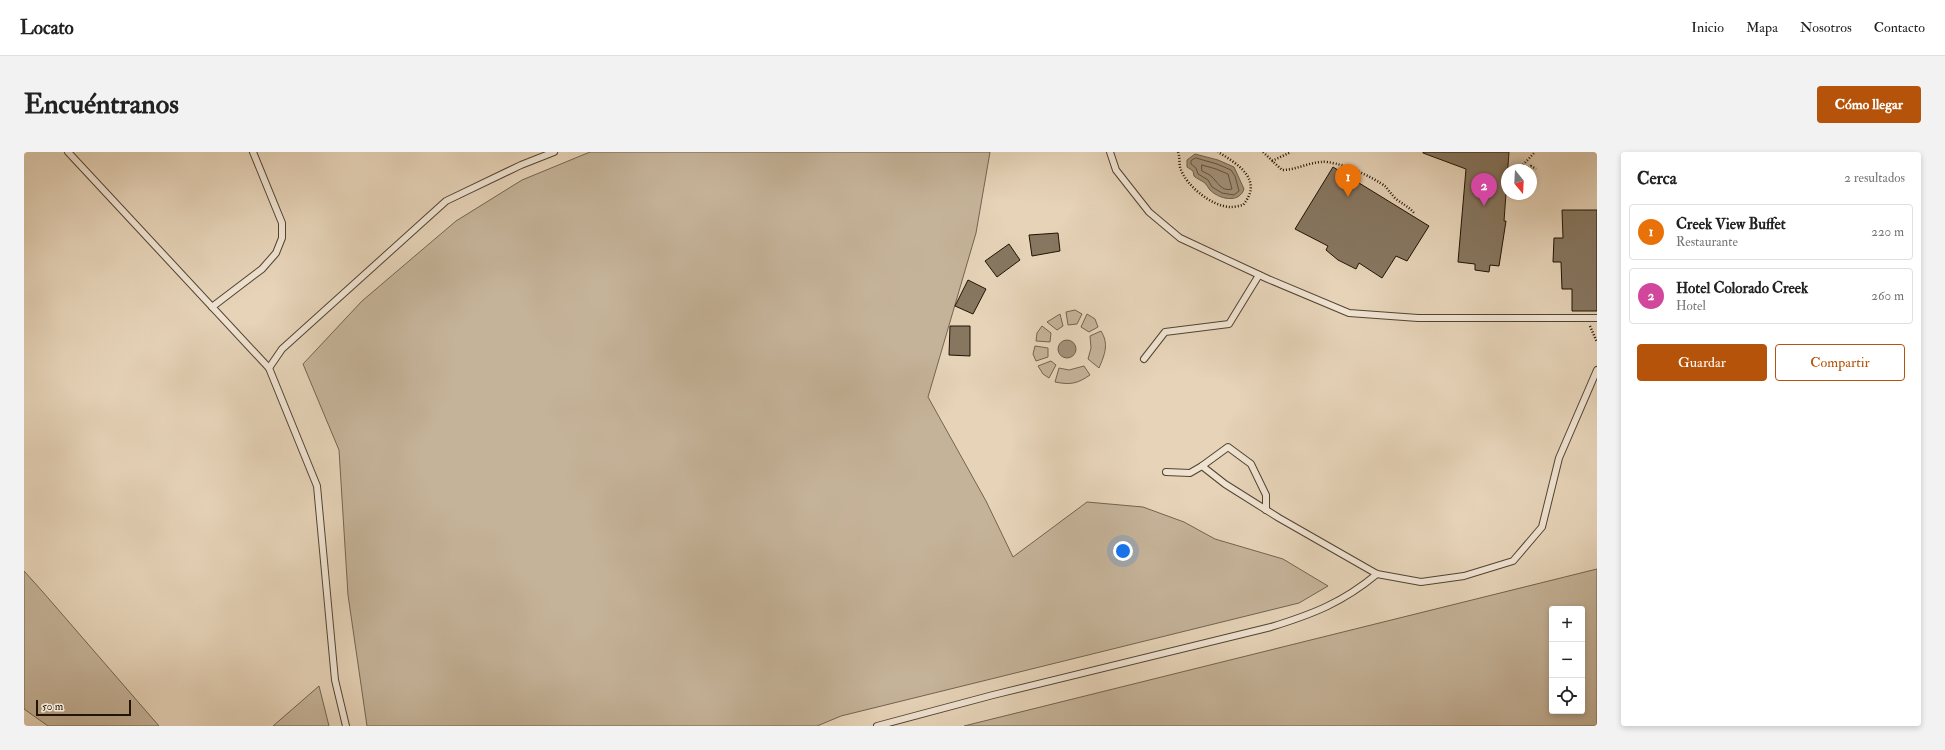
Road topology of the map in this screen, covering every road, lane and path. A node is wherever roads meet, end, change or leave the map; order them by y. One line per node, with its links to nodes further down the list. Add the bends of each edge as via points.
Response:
1 (68, 152): 14 (lane)
2 (253, 152): 14 (lane, via 282,223 282,238 276,253 262,269)
3 (554, 152): 19 (lane, via 446,201 282,349)
4 (1110, 152): 13 (lane, via 1116,170 1150,212 1180,238)
5 (1178, 152): 6 (path, via 1180,167 1186,180 1203,195 1230,207 1243,205 1249,198 1251,186 1247,175 1240,166)
6 (1218, 152)
7 (1263, 152): 10 (path)
8 (1291, 152): 10 (path)
9 (1535, 152): 11 (path)
10 (1272, 161): 12 (path, via 1282,170 1292,170 1321,162 1350,169 1385,187)
11 (1523, 164)
12 (1415, 214)
13 (1259, 275): 15 (lane, via 1349,313 1418,318); 18 (lane, via 1229,324 1165,332)
14 (212, 307): 19 (lane)
15 (1588, 318): 16 (lane); 17 (path)
16 (1597, 318)
17 (1597, 342)
18 (1144, 359)
19 (269, 368): 25 (lane, via 317,486 336,680)
20 (1597, 370): 24 (lane, via 1559,458 1542,527 1513,561 1464,576 1421,582)
21 (1202, 466): 22 (lane, via 1190,473); 23 (lane); 23 (lane, via 1228,447 1251,464 1266,496)
22 (1166, 472)
23 (1266, 510): 24 (lane)
24 (1376, 574): 26 (lane, via 1333,605 1271,627 992,695)
25 (346, 726)
26 (877, 726)

